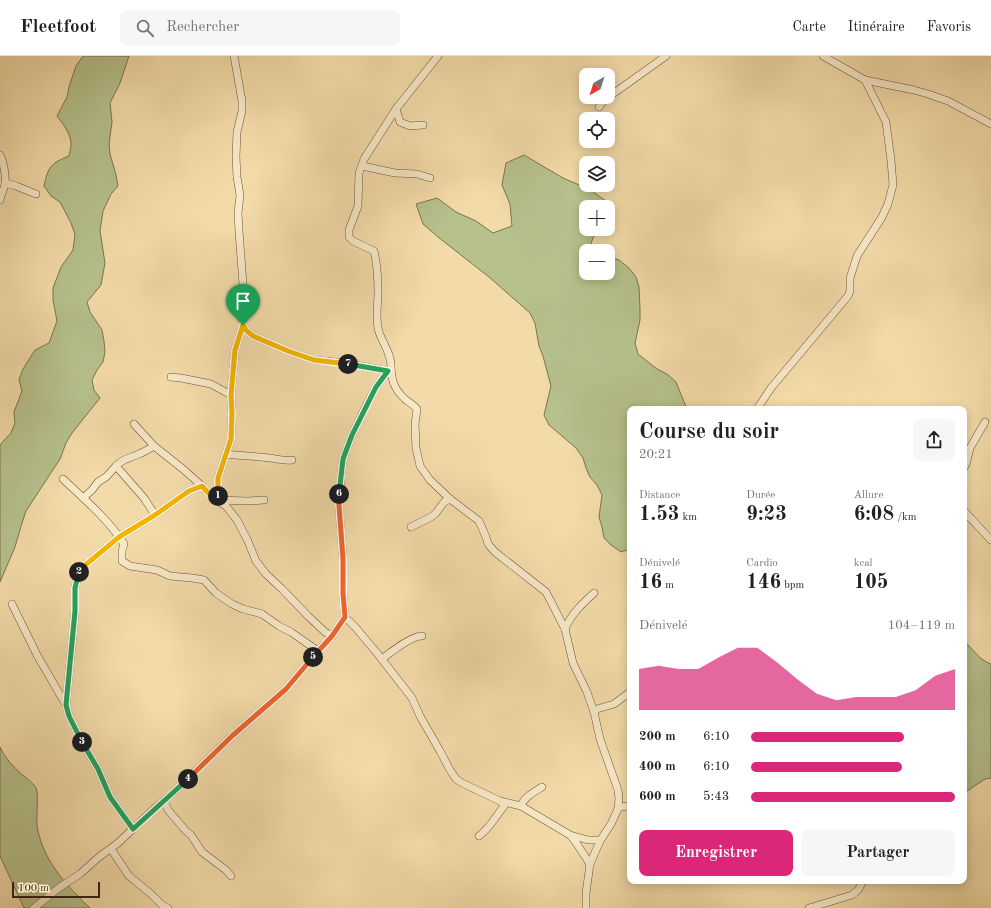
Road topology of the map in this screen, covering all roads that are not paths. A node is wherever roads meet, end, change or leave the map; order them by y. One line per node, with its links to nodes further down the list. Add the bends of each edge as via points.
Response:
1 (234, 56): 16 (street, via 242,101 236,157 240,196 238,213 244,298)
2 (438, 56): 7 (street)
3 (666, 56): 6 (street, via 603,101)
4 (823, 56): 5 (street)
5 (865, 80): 9 (street, via 928,94 948,101); 20 (street, via 886,122 893,185 888,204 857,256 848,296)
6 (599, 107)
7 (396, 109): 8 (street, via 400,122 410,126); 11 (street, via 371,147)
8 (422, 124)
9 (991, 124)
10 (0, 155): 13 (street)
11 (362, 166): 12 (street); 17 (street, via 359,173 358,206 349,230 349,238 374,251 377,264 377,320 379,332 392,362)
12 (430, 178)
13 (5, 183): 14 (street); 15 (street)
14 (36, 194)
15 (0, 200)
16 (243, 325): 17 (street, via 253,336 314,360); 19 (street, via 235,350)
17 (390, 369): 31 (street, via 399,394 417,409 416,448 420,466 430,480); 41 (street, via 367,404 343,459 339,505)
18 (171, 377): 19 (street, via 211,384)
19 (231, 395): 24 (street, via 231,439)
20 (759, 406)
21 (985, 422): 26 (street, via 970,448)
22 (134, 424): 23 (street)
23 (154, 446): 27 (street, via 121,461); 29 (street)
24 (226, 454): 25 (street); 32 (street, via 218,478)
25 (292, 460)
26 (967, 460)
27 (116, 466): 30 (street); 35 (street)
28 (63, 479): 30 (street)
29 (202, 486): 32 (street); 35 (street, via 189,491)
30 (83, 498): 37 (street)
31 (450, 499): 36 (street, via 431,517); 42 (street, via 479,521 488,544 495,552 546,592)
32 (218, 500): 33 (street); 43 (street, via 237,520 256,561 266,574)
33 (264, 500)
34 (967, 514): 38 (street)
35 (155, 515): 37 (street)
36 (411, 527)
37 (119, 537): 45 (street, via 124,544 122,561 130,566 157,570 170,576 204,580 216,593 232,604 262,614); 48 (street, via 78,572)
38 (991, 540)
39 (594, 593): 42 (street, via 573,614)
40 (12, 604): 48 (street)
41 (345, 617): 43 (street); 46 (street)
42 (565, 629): 49 (street, via 573,663)
43 (332, 636): 45 (street)
44 (422, 636): 46 (street, via 404,643)
45 (318, 651): 51 (street, via 286,689)
46 (382, 659): 52 (street, via 412,698 456,779)
47 (627, 694): 49 (street, via 614,704)
48 (66, 705): 56 (street, via 69,716 110,797)
49 (594, 712): 55 (street, via 618,790)
50 (542, 787): 53 (street, via 523,800)
51 (164, 801): 56 (street); 62 (street, via 168,810 191,835 202,852)
52 (500, 801): 53 (street); 58 (street, via 504,806)
53 (521, 806): 57 (street)
54 (627, 806): 55 (street)
55 (618, 809): 59 (street)
56 (133, 829): 60 (street)
57 (570, 835): 59 (street); 61 (street)
58 (479, 836)
59 (600, 841): 61 (street)
60 (111, 849): 64 (street); 65 (street, via 129,876)
61 (590, 864): 66 (street)
62 (231, 876)
63 (861, 884): 67 (street, via 852,895)
64 (34, 908)
65 (168, 908)
66 (586, 908)
67 (809, 908)

